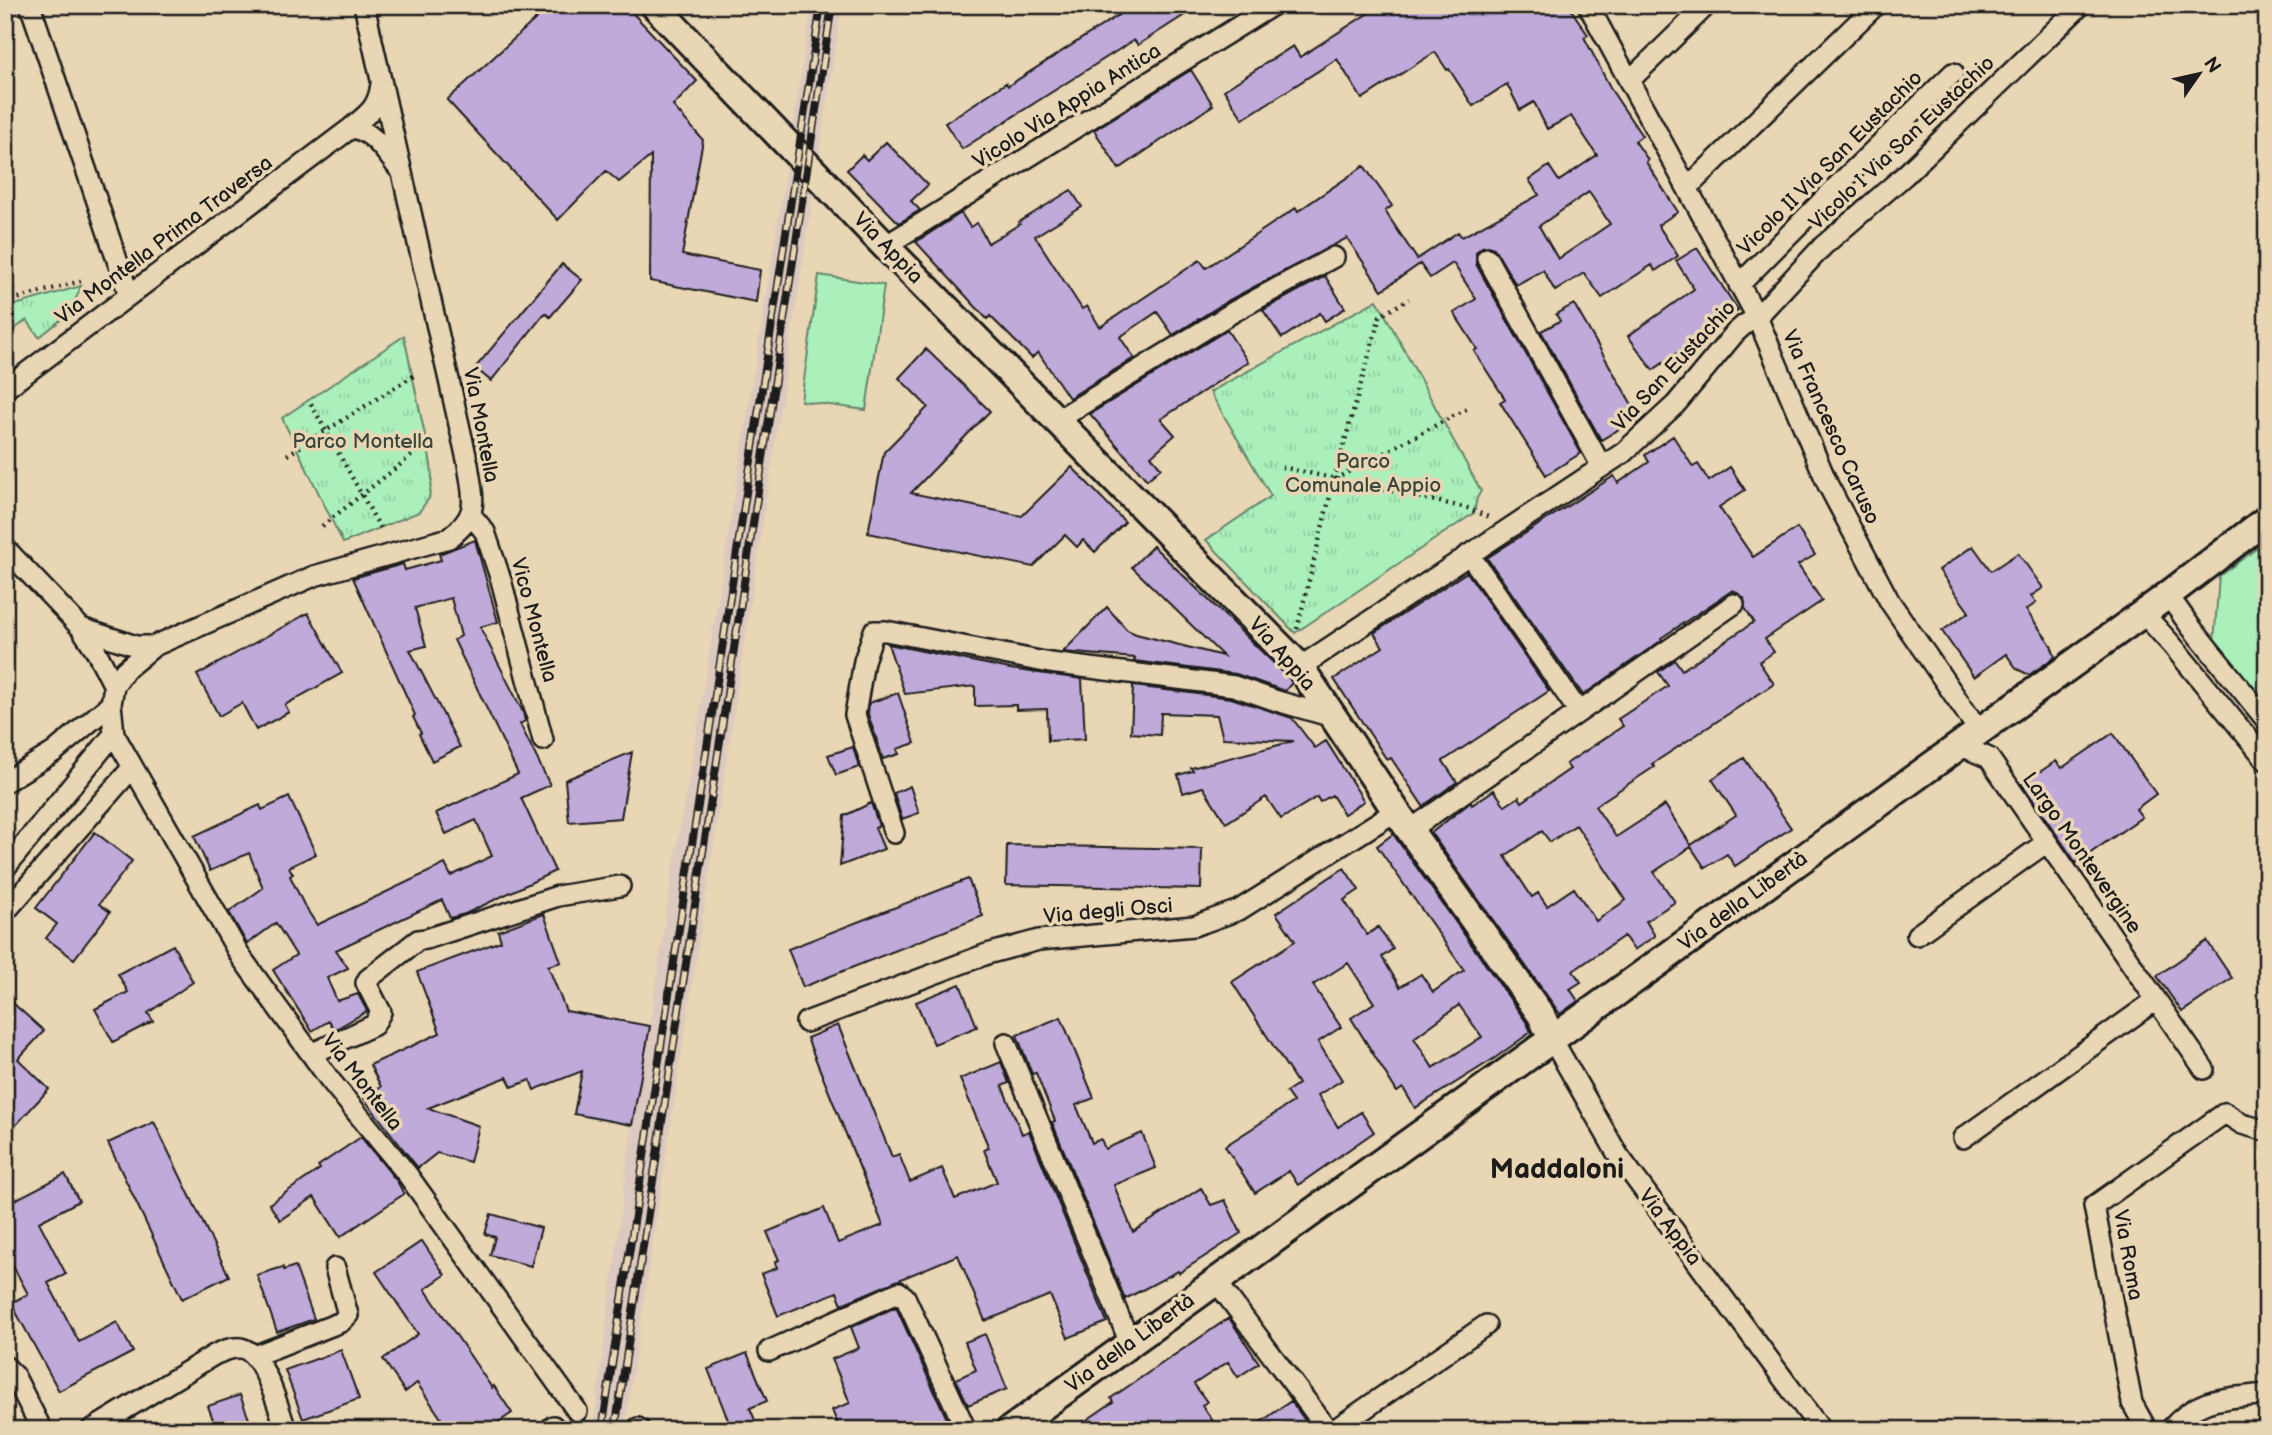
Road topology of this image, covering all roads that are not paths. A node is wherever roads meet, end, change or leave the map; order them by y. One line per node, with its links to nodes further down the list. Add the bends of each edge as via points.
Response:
1 (30, 5): 19 (street)
2 (364, 5): 10 (street, Via Montella)
3 (654, 5): 15 (main road, Via Appia)
4 (1273, 5): 15 (street, Vicolo Via Appia Antica)
5 (1588, 5): 11 (street, Via San Eustachio)
6 (1707, 5): 11 (street)
7 (1876, 5): 14 (street)
8 (2081, 5): 20 (street, Vicolo I Via San Eustachio, via 1904,176 1823,246)
9 (1953, 73): 18 (street, Vicolo II Via San Eustachio)
10 (382, 81): 12 (street, Via Montella Prima Traversa, via 373,110); 13 (street, Via Montella)
11 (1629, 81): 14 (street, Via San Eustachio)
12 (351, 128): 13 (street, via 371,136); 19 (street, Via Montella Prima Traversa)
13 (403, 174): 24 (street, Via Montella, via 468,464)
14 (1687, 188): 18 (street, Via San Eustachio)
15 (885, 246): 22 (main road, Via Appia)
16 (1334, 257): 22 (street, via 1235,311)
17 (1487, 258): 23 (street)
18 (1739, 285): 20 (street, Via San Eustachio)
19 (129, 295): 21 (street, Via Montella Prima Traversa)
20 (1757, 317): 23 (street, Via San Eustachio, via 1735,333 1676,404); 39 (street, Via Francesco Caruso, via 1828,485)
21 (5, 389)
22 (1057, 420): 33 (main road, Via Appia)
23 (1602, 467): 27 (street, Via San Eustachio)
24 (472, 516): 32 (street, via 449,538 314,576); 40 (street, Vico Montella, via 485,532 501,580)
25 (2267, 519): 28 (main road, Via della Libertà)
26 (5, 548): 31 (street)
27 (1469, 554): 33 (street, Via San Eustachio); 35 (street)
28 (2168, 595): 30 (main road, Via della Libertà); 37 (street)
29 (1734, 604): 35 (street, Via degli Osci)
30 (2143, 614): 39 (main road, Via della Libertà); 41 (street)
31 (81, 628): 32 (street, via 136,646); 34 (street, via 107,668)
32 (154, 646): 34 (street, via 125,670)
33 (1295, 662): 36 (main road, Via Appia)
34 (112, 695): 38 (street); 43 (street, via 54,752)
35 (1579, 712): 44 (street, Via degli Osci)
36 (1333, 717): 44 (main road, Via Appia); 45 (street, via 1234,686 1050,663 874,631 855,715)
37 (2267, 720)
38 (114, 734): 42 (street, Via Montella); 47 (street)
39 (1969, 738): 46 (street, Largo Montevergine, via 1989,758); 53 (main road, Via della Libertà)
40 (543, 740)
41 (2267, 761)
42 (132, 768): 49 (street); 55 (street, Via Montella, via 241,957)
43 (5, 782)
44 (1403, 820): 52 (street, Via degli Osci, via 1239,911 1194,926 1039,940 986,954); 53 (main road, Via Appia, via 1541,1015)
45 (894, 833)
46 (2047, 842): 50 (street); 51 (street, Largo Montevergine)
47 (5, 868)
48 (620, 886): 55 (street, via 558,896 418,940 366,982 381,1012 374,1025)
49 (5, 912)
50 (1917, 935)
51 (2156, 1000): 56 (street, Largo Montevergine); 58 (street)
52 (806, 1022)
53 (1552, 1039): 60 (main road, Via della Libertà); 75 (street, Via Appia, via 1618,1155)
54 (1006, 1043): 62 (street)
55 (311, 1054): 67 (street, Via Montella, via 407,1174)
56 (2204, 1069)
57 (2267, 1131): 76 (street, Via Roma, via 2225,1113 2094,1206 2132,1403)
58 (1963, 1138)
59 (335, 1268): 64 (street, via 348,1315 341,1322)
60 (1216, 1281): 62 (main road, Via della Libertà); 73 (street, Via della Libertà)
61 (1486, 1325): 74 (street)
62 (1130, 1343): 72 (main road, Via della Libertà)
63 (769, 1350): 71 (street, via 899,1292)
64 (254, 1356): 69 (street, via 230,1348 214,1355); 70 (street, via 269,1381)
65 (5, 1366): 68 (street)
66 (2267, 1394): 77 (street, via 2207,1401)
67 (577, 1411)
68 (42, 1430)
69 (91, 1430)
70 (286, 1430)
71 (966, 1430)
72 (1010, 1430)
73 (1328, 1430)
74 (1334, 1430)
75 (1821, 1430)
76 (2147, 1430)
77 (2171, 1430)

